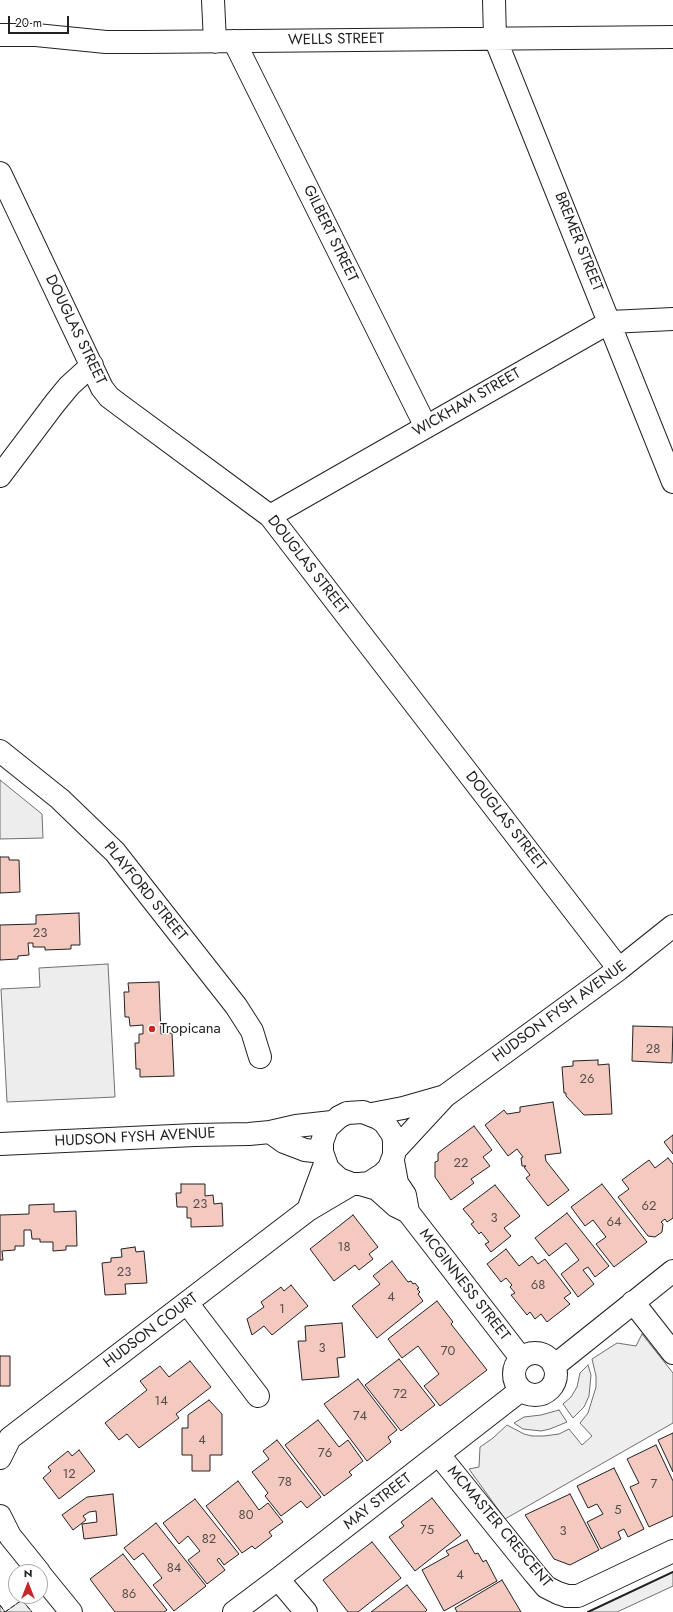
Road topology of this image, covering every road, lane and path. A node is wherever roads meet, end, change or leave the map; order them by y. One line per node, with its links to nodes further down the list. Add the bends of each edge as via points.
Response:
1 (213, 0): 6 (street, GILBERT STREET)
2 (494, 0): 5 (street, BREMER STREET)
3 (0, 35): 6 (street, WELLS STREET, via 36,35 106,42)
4 (673, 37): 5 (street, WELLS STREET)
5 (495, 38): 6 (street, WELLS STREET); 9 (street, BREMER STREET)
6 (224, 42): 11 (street, GILBERT STREET)
7 (0, 173): 10 (street, DOUGLAS STREET)
8 (673, 319): 9 (street, WICKHAM STREET)
9 (610, 322): 11 (street, WICKHAM STREET); 13 (street, BREMER STREET)
10 (92, 365): 12 (street, via 69,386); 14 (street, DOUGLAS STREET, via 102,388 109,396)
11 (426, 427): 14 (street, WICKHAM STREET)
12 (0, 476)
13 (673, 482)
14 (270, 516): 17 (street, DOUGLAS STREET)
15 (0, 751): 18 (street, PLAYFORD STREET, via 60,799 115,852 236,1006 252,1031)
16 (673, 926): 17 (street, HUDSON FYSH AVENUE)
17 (619, 969): 19 (street, HUDSON FYSH AVENUE)
18 (260, 1056)
19 (445, 1096): 20 (street); 24 (street)
20 (372, 1114): 21 (street, via 351,1112); 24 (street, via 389,1128)
21 (332, 1122): 22 (street, HUDSON FYSH AVENUE); 25 (street, via 324,1135)
22 (270, 1132): 23 (street, HUDSON FYSH AVENUE); 25 (street, via 284,1142)
23 (0, 1144)
24 (394, 1155): 26 (street, via 383,1174 369,1183); 28 (street, via 397,1183 405,1195)
25 (323, 1158): 26 (street, via 328,1169 339,1179); 27 (street)
26 (356, 1184): 27 (street, HUDSON COURT); 28 (street, via 377,1189 396,1206)
27 (308, 1210): 31 (street, HUDSON COURT)
28 (408, 1212): 33 (street, MCGINNESS STREET)
29 (673, 1270): 30 (street)
30 (633, 1302): 32 (street); 34 (street)
31 (188, 1303): 36 (street); 38 (street, HUDSON COURT, via 10,1438)
32 (673, 1353)
33 (521, 1358): 34 (street, via 533,1353 539,1354 550,1360); 35 (street, via 516,1364 514,1377)
34 (554, 1366): 35 (street, via 555,1380 547,1391 534,1395)
35 (521, 1390): 37 (street, MAY STREET)
36 (258, 1396)
37 (439, 1454): 40 (street, MCMASTER CRESCENT, via 535,1574 546,1586 558,1593 578,1596); 42 (street, MAY STREET)
38 (0, 1458)
39 (0, 1516): 41 (street, via 10,1536)
40 (673, 1551)
41 (32, 1564)
42 (278, 1580): 45 (street, MAY STREET); 46 (street)
43 (48, 1584): 44 (street)
44 (71, 1612)
45 (234, 1612)
46 (306, 1612)

